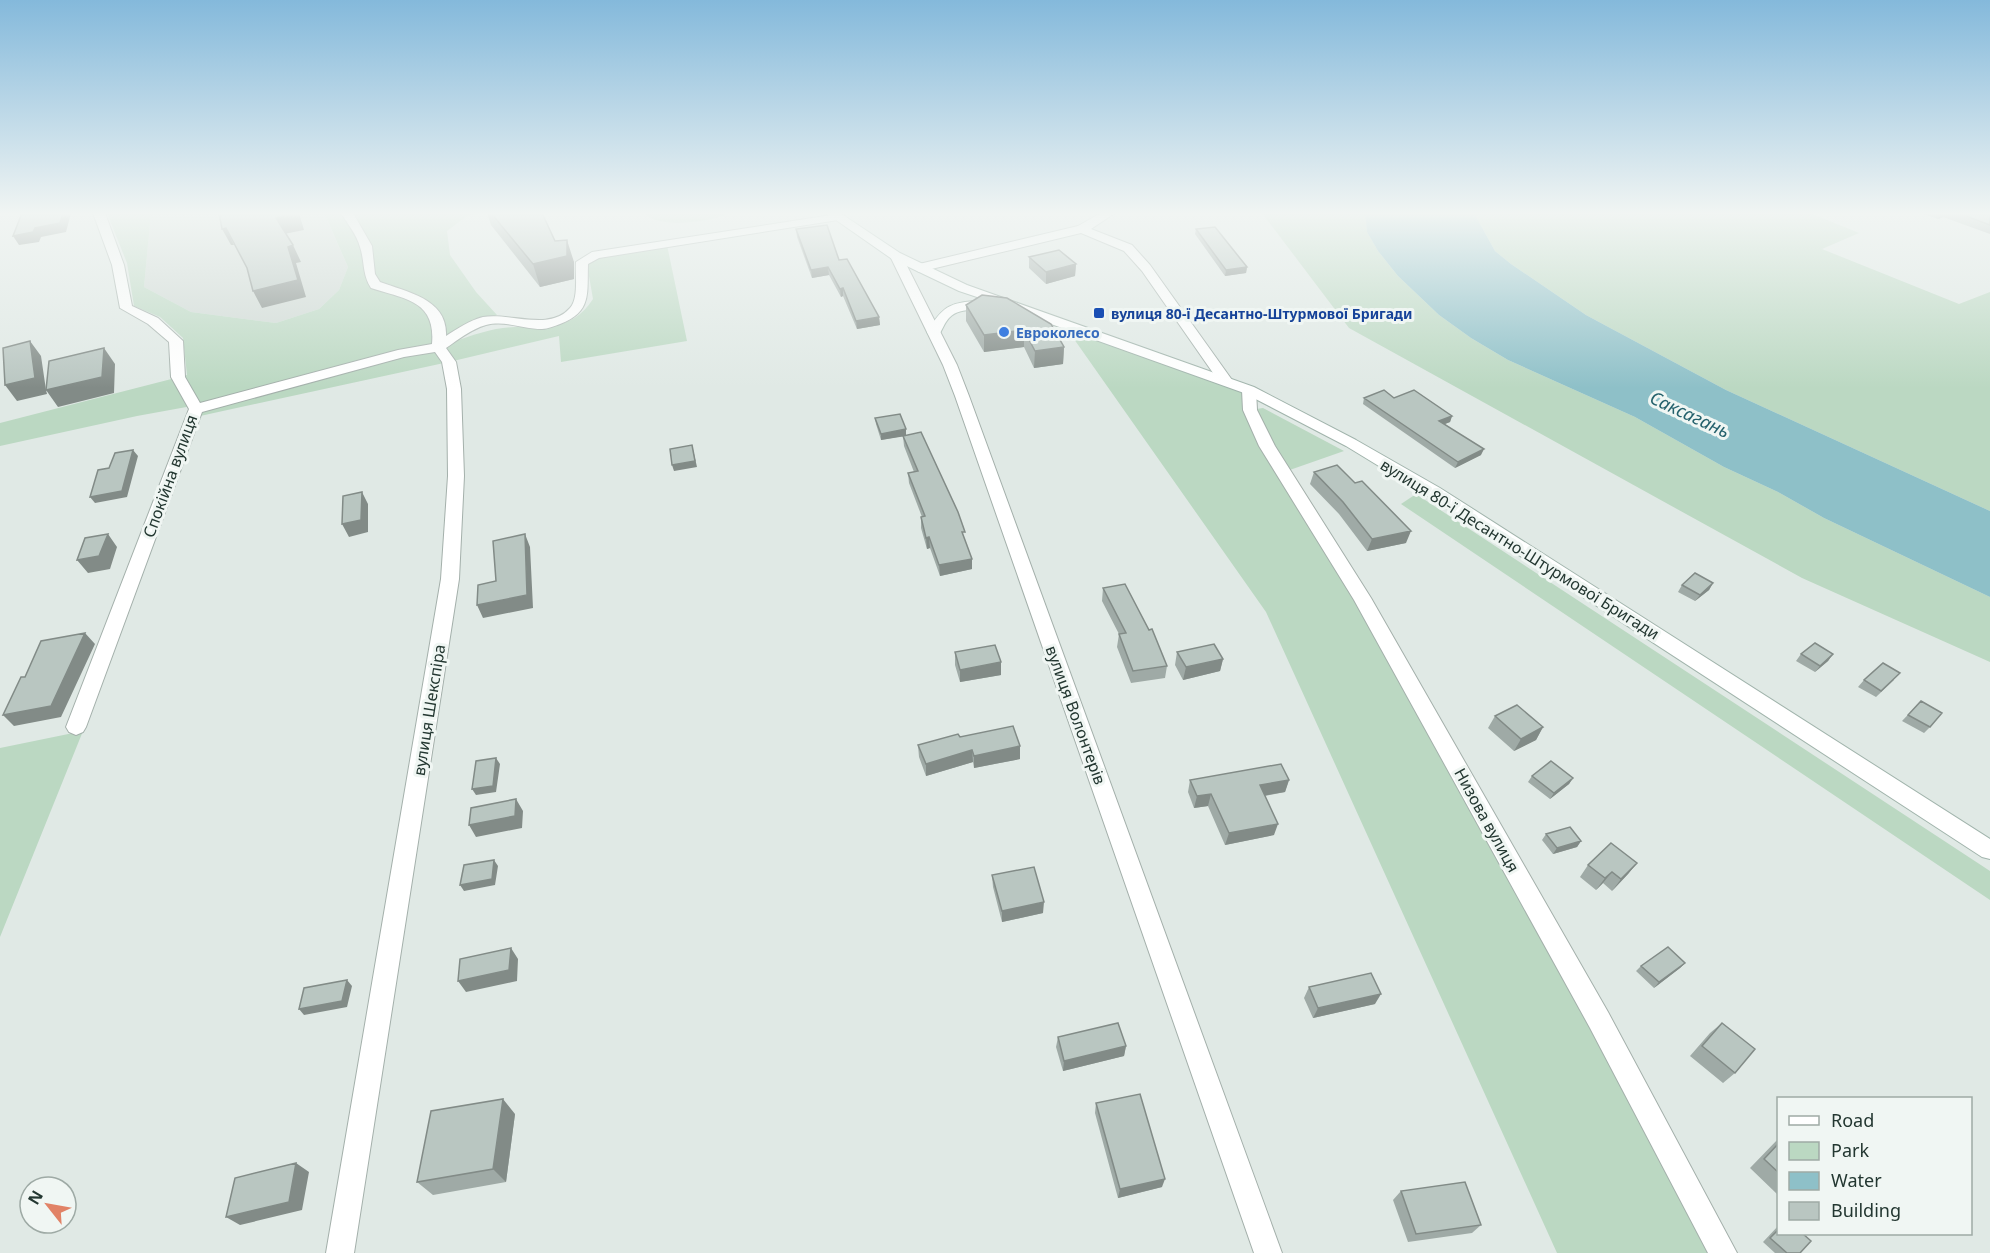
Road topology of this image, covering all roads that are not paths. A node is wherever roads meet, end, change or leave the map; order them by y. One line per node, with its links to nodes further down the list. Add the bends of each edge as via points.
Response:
1 (119, 271): 12 (street, Спокійна вулиця, via 126,308 153,321 176,341 178,377)
2 (369, 271): 9 (street, вулиця Шекспіра, via 375,285 410,296 430,309 439,319)
3 (582, 271): 9 (street, via 581,299 576,310 566,317 543,325 485,321)
4 (904, 271): 8 (street, вулиця Волонтерів)
5 (927, 271): 7 (street, вулиця 80-ї Десантно-Штурмової Бригади)
6 (1148, 271): 10 (street)
7 (1017, 306): 8 (street, via 959,306 945,315); 10 (street, вулиця 80-ї Десантно-Штурмової Бригади)
8 (934, 332): 16 (street, вулиця Волонтерів, via 962,396)
9 (438, 347): 12 (street); 15 (street, вулиця Шекспіра, via 449,362 453,389 456,476 450,579)
10 (1225, 380): 11 (street, вулиця 80-ї Десантно-Штурмової Бригади)
11 (1249, 390): 14 (street, вулиця 80-ї Десантно-Штурмової Бригади, via 1434,492); 17 (street, Низова вулиця, via 1250,410 1267,446 1362,598 1599,1020)
12 (196, 409): 13 (street, Спокійна вулиця)
13 (76, 727)
14 (1990, 850)
15 (340, 1253)
16 (1268, 1253)
17 (1723, 1253)

